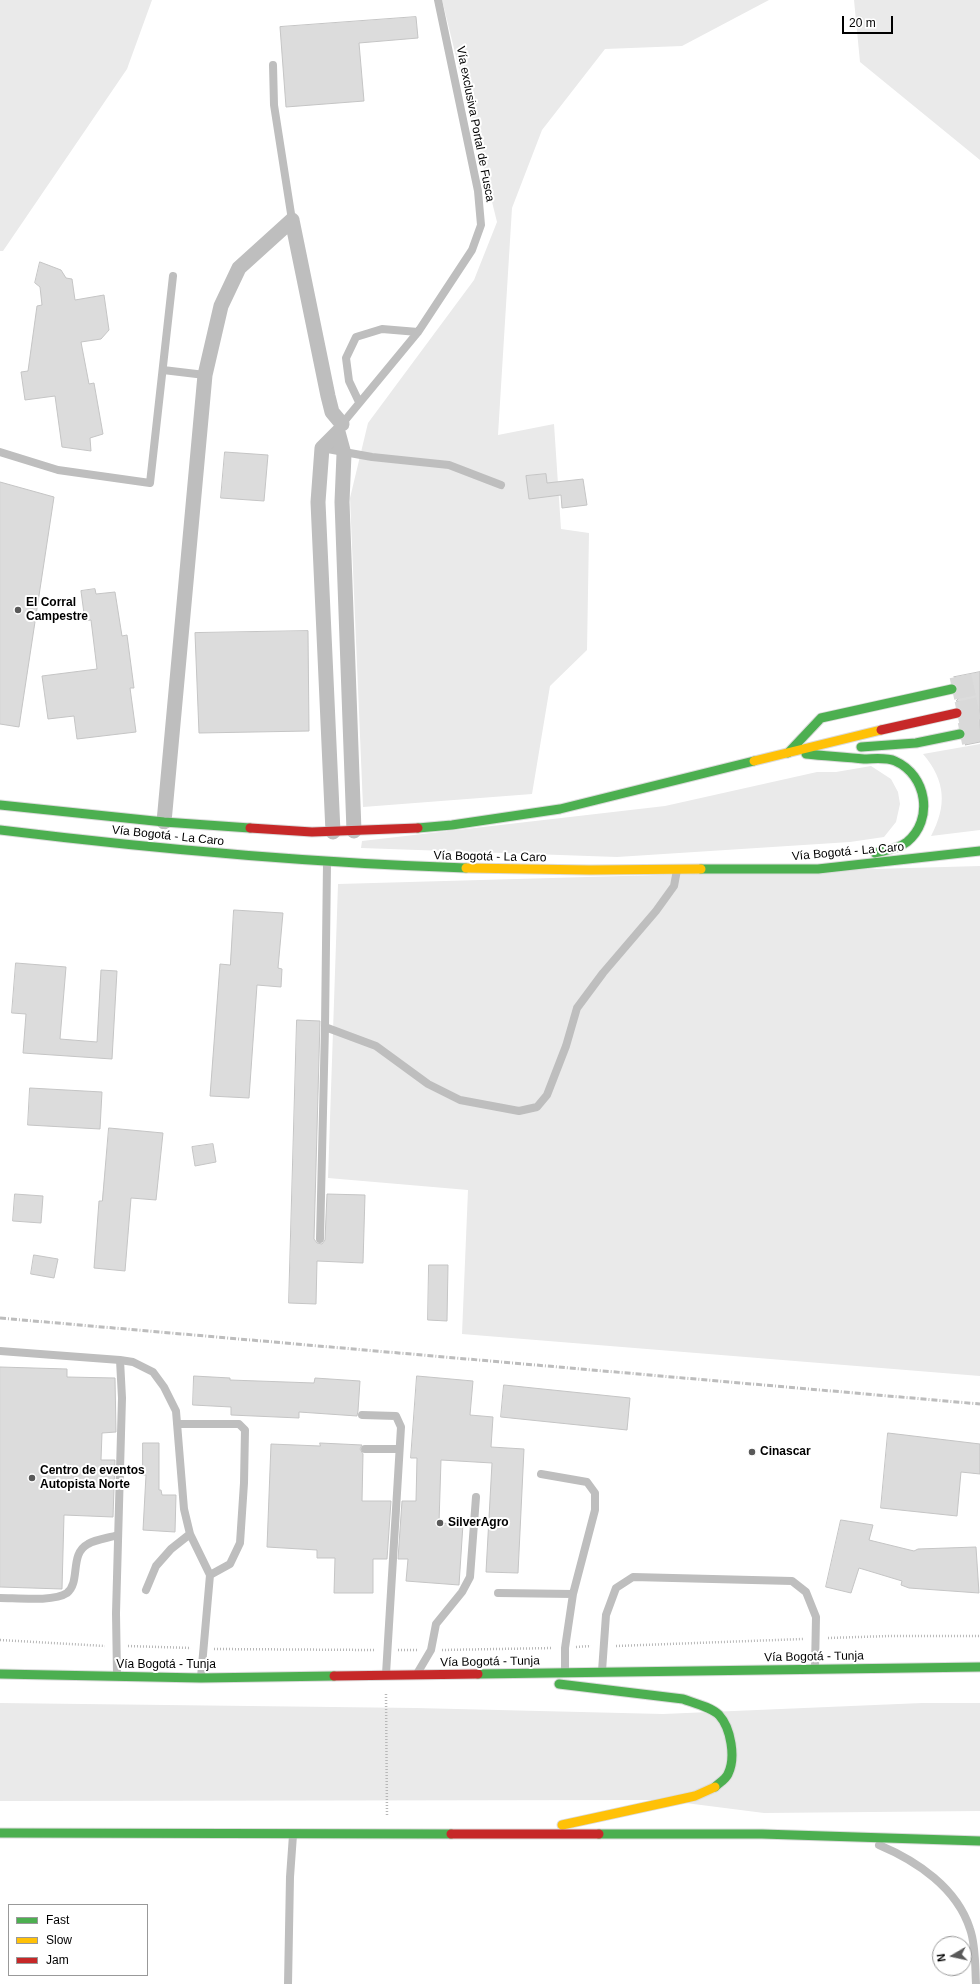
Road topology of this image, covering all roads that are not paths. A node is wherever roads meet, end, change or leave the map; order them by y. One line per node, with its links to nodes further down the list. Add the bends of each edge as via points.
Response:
1 (438, 0): 5 (lane, Vía exclusiva Portal de Fusca, via 478,191 481,225 472,250)
2 (273, 65): 3 (lane, via 274,105)
3 (292, 220): 7 (street, via 239,268 221,306); 9 (street, via 328,396 332,412)
4 (173, 276): 6 (lane)
5 (418, 332): 8 (lane, Vía exclusiva Portal de Fusca); 8 (lane, via 382,329 356,338 346,358 349,381)
6 (163, 370): 7 (lane); 10 (lane, via 150,483 58,470)
7 (206, 375): 20 (street)
8 (359, 402): 9 (lane, Vía exclusiva Portal de Fusca)
9 (342, 424)
10 (0, 452)
11 (344, 454): 12 (lane, via 449,465); 22 (street, via 342,502); 23 (street, via 338,432 322,448 318,502)
12 (501, 485)
13 (952, 689): 18 (main road, via 821,718)
14 (956, 713): 18 (main road, Vía Bogotá - La Caro)
15 (957, 728): 18 (main road, Vía Bogotá - La Caro, via 916,743)
16 (906, 734): 18 (main road, Vía Bogotá - La Caro)
17 (818, 736): 18 (main road, Vía Bogotá - La Caro)
18 (788, 753): 22 (main road, Vía Bogotá - La Caro, via 560,809 452,825); 27 (main road, via 894,761 912,774 920,784 924,796 926,806 922,823 909,840 898,847)
19 (0, 804): 20 (main road, Vía Bogotá - La Caro)
20 (164, 822): 23 (main road, Vía Bogotá - La Caro)
21 (0, 830): 25 (main road, Vía Bogotá - La Caro, via 245,857)
22 (354, 831): 23 (main road, Vía Bogotá - La Caro)
23 (333, 832)
24 (980, 851): 27 (main road, Vía Bogotá - La Caro)
25 (327, 862): 26 (main road, Vía Bogotá - La Caro, via 579,872); 28 (lane)
26 (678, 869): 27 (main road, Vía Bogotá - La Caro); 28 (lane, via 674,886 577,1008 547,1095 537,1107 519,1111 460,1100 428,1084 376,1046)
27 (816, 869)
28 (325, 1027): 29 (lane)
29 (320, 1239)
30 (0, 1351): 31 (lane)
31 (120, 1360): 33 (lane, via 133,1362 153,1372 176,1411); 39 (lane, via 122,1398)
32 (362, 1415): 34 (lane, via 396,1416 401,1426)
33 (177, 1424): 38 (lane, via 184,1509); 40 (lane, via 239,1424 245,1430 240,1543 230,1564)
34 (400, 1449): 35 (lane); 51 (lane)
35 (365, 1450)
36 (541, 1474): 43 (lane, via 587,1482 595,1493 595,1510)
37 (476, 1497): 52 (lane, via 470,1577 462,1592 436,1624 431,1650)
38 (190, 1534): 40 (lane); 41 (lane, via 171,1549 156,1566)
39 (118, 1535): 44 (lane, via 88,1544 79,1552 72,1586 67,1592 55,1598); 53 (lane)
40 (210, 1575): 54 (lane)
41 (146, 1590)
42 (498, 1593): 43 (lane)
43 (573, 1594): 47 (lane, via 565,1648)
44 (0, 1598)
45 (980, 1667): 46 (main road, Vía Bogotá - Tunja)
46 (815, 1669): 48 (main road, Vía Bogotá - Tunja); 48 (lane, via 816,1617 806,1592 792,1581 633,1577 616,1588 606,1615)
47 (565, 1672): 48 (main road, Vía Bogotá - Tunja); 50 (main road, Vía Bogotá - Tunja)
48 (602, 1672)
49 (0, 1674): 53 (main road, Vía Bogotá - Tunja)
50 (473, 1674): 52 (main road, Vía Bogotá - Tunja); 57 (main road, via 683,1699 719,1715 730,1735 732,1754 728,1774 714,1788 696,1796)
51 (386, 1675): 52 (main road, Vía Bogotá - Tunja); 54 (main road, Vía Bogotá - Tunja)
52 (416, 1675)
53 (117, 1677): 54 (main road, Vía Bogotá - Tunja)
54 (201, 1678)
55 (0, 1833): 56 (main road)
56 (293, 1833): 57 (main road); 61 (lane)
57 (522, 1834): 58 (main road, via 762,1834)
58 (861, 1837): 59 (main road); 62 (lane, via 895,1852 923,1869 956,1901 971,1931)
59 (980, 1841)
60 (980, 1965): 62 (lane)
61 (288, 1984)
62 (976, 1984)

